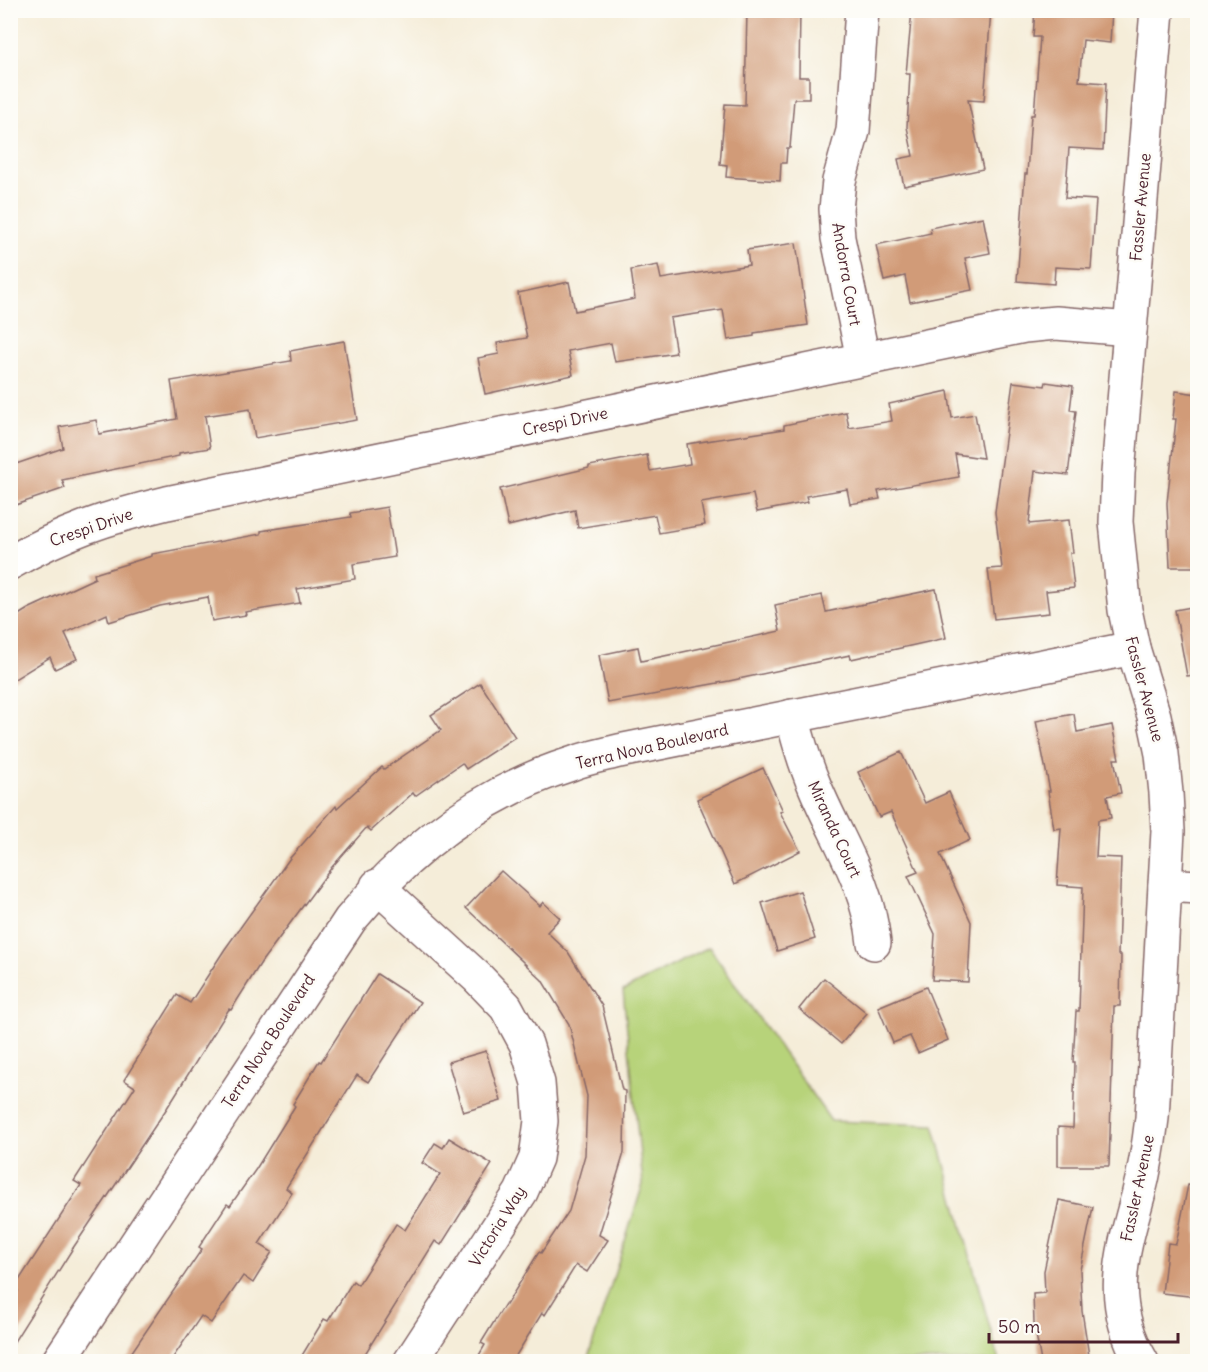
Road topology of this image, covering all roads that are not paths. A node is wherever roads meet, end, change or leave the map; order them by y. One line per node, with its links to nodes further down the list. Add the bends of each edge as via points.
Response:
1 (862, 10): 4 (street, Andorra Court, via 853,130 836,209 838,238)
2 (1157, 10): 3 (street, Fassler Avenue)
3 (1130, 329): 4 (street, Crespi Drive, via 1056,323 1024,326); 6 (street, Fassler Avenue, via 1116,522)
4 (863, 359): 5 (street, Crespi Drive, via 157,506 83,527)
5 (10, 563)
6 (1132, 648): 7 (street, Terra Nova Boulevard); 8 (street, Fassler Avenue, via 1162,754 1168,831)
7 (792, 716): 9 (street, Terra Nova Boulevard, via 619,751 533,778 483,802 448,826); 11 (street, Miranda Court, via 814,787 858,876 872,921)
8 (1165, 885): 10 (street); 14 (street, Fassler Avenue, via 1152,1118 1147,1157 1120,1271 1122,1312)
9 (377, 886): 12 (street, Terra Nova Boulevard, via 326,954); 13 (street, Victoria Way, via 506,1007 526,1044 538,1083 541,1122 536,1158 521,1192)
10 (1197, 887)
11 (874, 943)
12 (58, 1362)
13 (410, 1362)
14 (1142, 1362)

